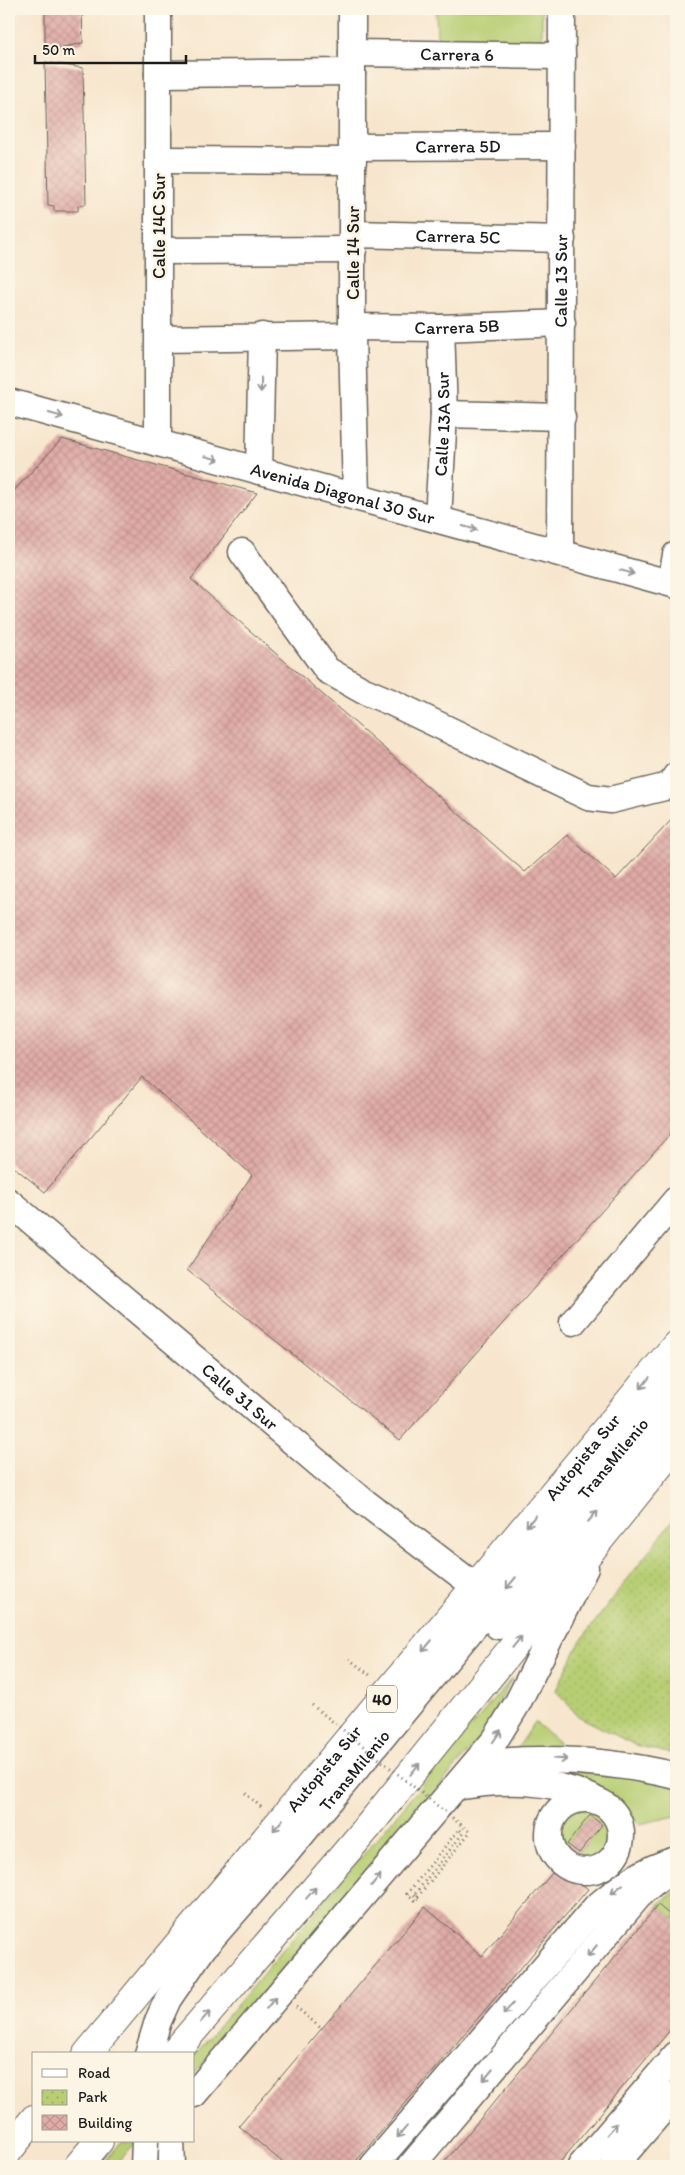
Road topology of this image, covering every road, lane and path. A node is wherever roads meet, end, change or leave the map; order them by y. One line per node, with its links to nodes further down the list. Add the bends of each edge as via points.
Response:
1 (158, 9): 6 (street, Calle 14C Sur)
2 (352, 9): 5 (street, Calle 14 Sur)
3 (562, 9): 4 (street, Calle 13 Sur)
4 (562, 56): 5 (street, Carrera 6); 7 (street, Calle 13 Sur)
5 (352, 62): 6 (street, Carrera 6); 8 (street, Calle 14 Sur)
6 (158, 74): 9 (street, Calle 14C Sur)
7 (562, 146): 8 (street, Carrera 5D); 10 (street, Calle 13 Sur)
8 (353, 154): 9 (street, Carrera 5D); 11 (street, Calle 14 Sur)
9 (159, 160): 12 (street, Calle 14C Sur)
10 (562, 239): 11 (street, Carrera 5C); 13 (street, Calle 13 Sur)
11 (353, 242): 12 (street, Carrera 5C); 15 (street, Calle 14 Sur)
12 (159, 252): 17 (street, Calle 14C Sur)
13 (562, 323): 14 (street, Carrera 5B); 20 (street, Calle 13 Sur)
14 (441, 328): 15 (street, Carrera 5B); 19 (street, Calle 13A Sur)
15 (352, 331): 16 (street, Carrera 5B); 23 (street, Calle 14 Sur)
16 (262, 336): 17 (street, Carrera 5B); 22 (street, one-way to 22)
17 (159, 340): 21 (street, Calle 14C Sur)
18 (9, 402): 21 (street, Avenida Diagonal 30 Sur, one-way to 21)
19 (444, 414): 20 (street); 24 (street, Calle 13A Sur)
20 (562, 417): 26 (street, Calle 13 Sur)
21 (158, 443): 22 (street, Avenida Diagonal 30 Sur, one-way to 22)
22 (259, 471): 23 (street, Avenida Diagonal 30 Sur)
23 (356, 497): 24 (street, Avenida Diagonal 30 Sur)
24 (438, 520): 26 (street, Avenida Diagonal 30 Sur, one-way to 26)
25 (242, 552): 29 (street, via 327,670 362,690 588,797 611,800 669,786)
26 (560, 553): 28 (street, Avenida Diagonal 30 Sur, one-way to 28)
27 (676, 555): 28 (street)
28 (674, 584)
29 (676, 776)
30 (676, 1200): 32 (street)
31 (9, 1202): 38 (street, Calle 31 Sur, via 355,1506)
32 (573, 1322)
33 (676, 1345): 38 (highway, Autopista Sur / 40, one-way to 38)
34 (676, 1383): 48 (street, TransMilenio, one-way to 48)
35 (676, 1418): 48 (street, TransMilenio, one-way to 35)
36 (676, 1445): 37 (highway)
37 (597, 1543): 42 (street, one-way to 37, via 517,1704); 57 (highway, one-way to 37, via 367,1828)
38 (476, 1587): 54 (highway, Autopista Sur / 40, one-way to 54)
39 (350, 1659): 40 (path)
40 (372, 1677)
41 (312, 1705): 51 (path, bridge, via 470,1832 415,1900 406,1894 459,1829 463,1833 414,1895)
42 (476, 1764): 43 (street, one-way to 43, via 555,1758 639,1767); 44 (street)
43 (676, 1776)
44 (455, 1787): 46 (street, via 504,1780 544,1783); 59 (street, one-way to 44)
45 (245, 1793): 47 (path)
46 (598, 1801)
47 (262, 1808)
48 (293, 1854): 55 (street, TransMilenio, via 203,1948 181,1978 158,2021); 56 (street, TransMilenio, via 191,1985 168,2028)
49 (676, 1860): 72 (street, one-way to 72, via 645,1871 619,1887 596,1908)
50 (676, 1868): 73 (street, one-way to 73, via 660,1876 642,1892)
51 (420, 1900)
52 (292, 2004): 53 (path)
53 (322, 2029)
54 (90, 2052)
55 (149, 2052)
56 (160, 2052)
57 (175, 2052)
58 (676, 2055): 74 (street, one-way to 58)
59 (195, 2093)
60 (676, 2094): 75 (street)
61 (32, 2121): 67 (highway)
62 (98, 2142): 68 (highway)
63 (134, 2142): 69 (street)
64 (145, 2142): 70 (street, bridge)
65 (152, 2142): 69 (street)
66 (171, 2142): 71 (street)
67 (9, 2150)
68 (78, 2166)
69 (133, 2166)
70 (144, 2166)
71 (172, 2166)
72 (372, 2166)
73 (411, 2166)
74 (581, 2166)
75 (614, 2166)

